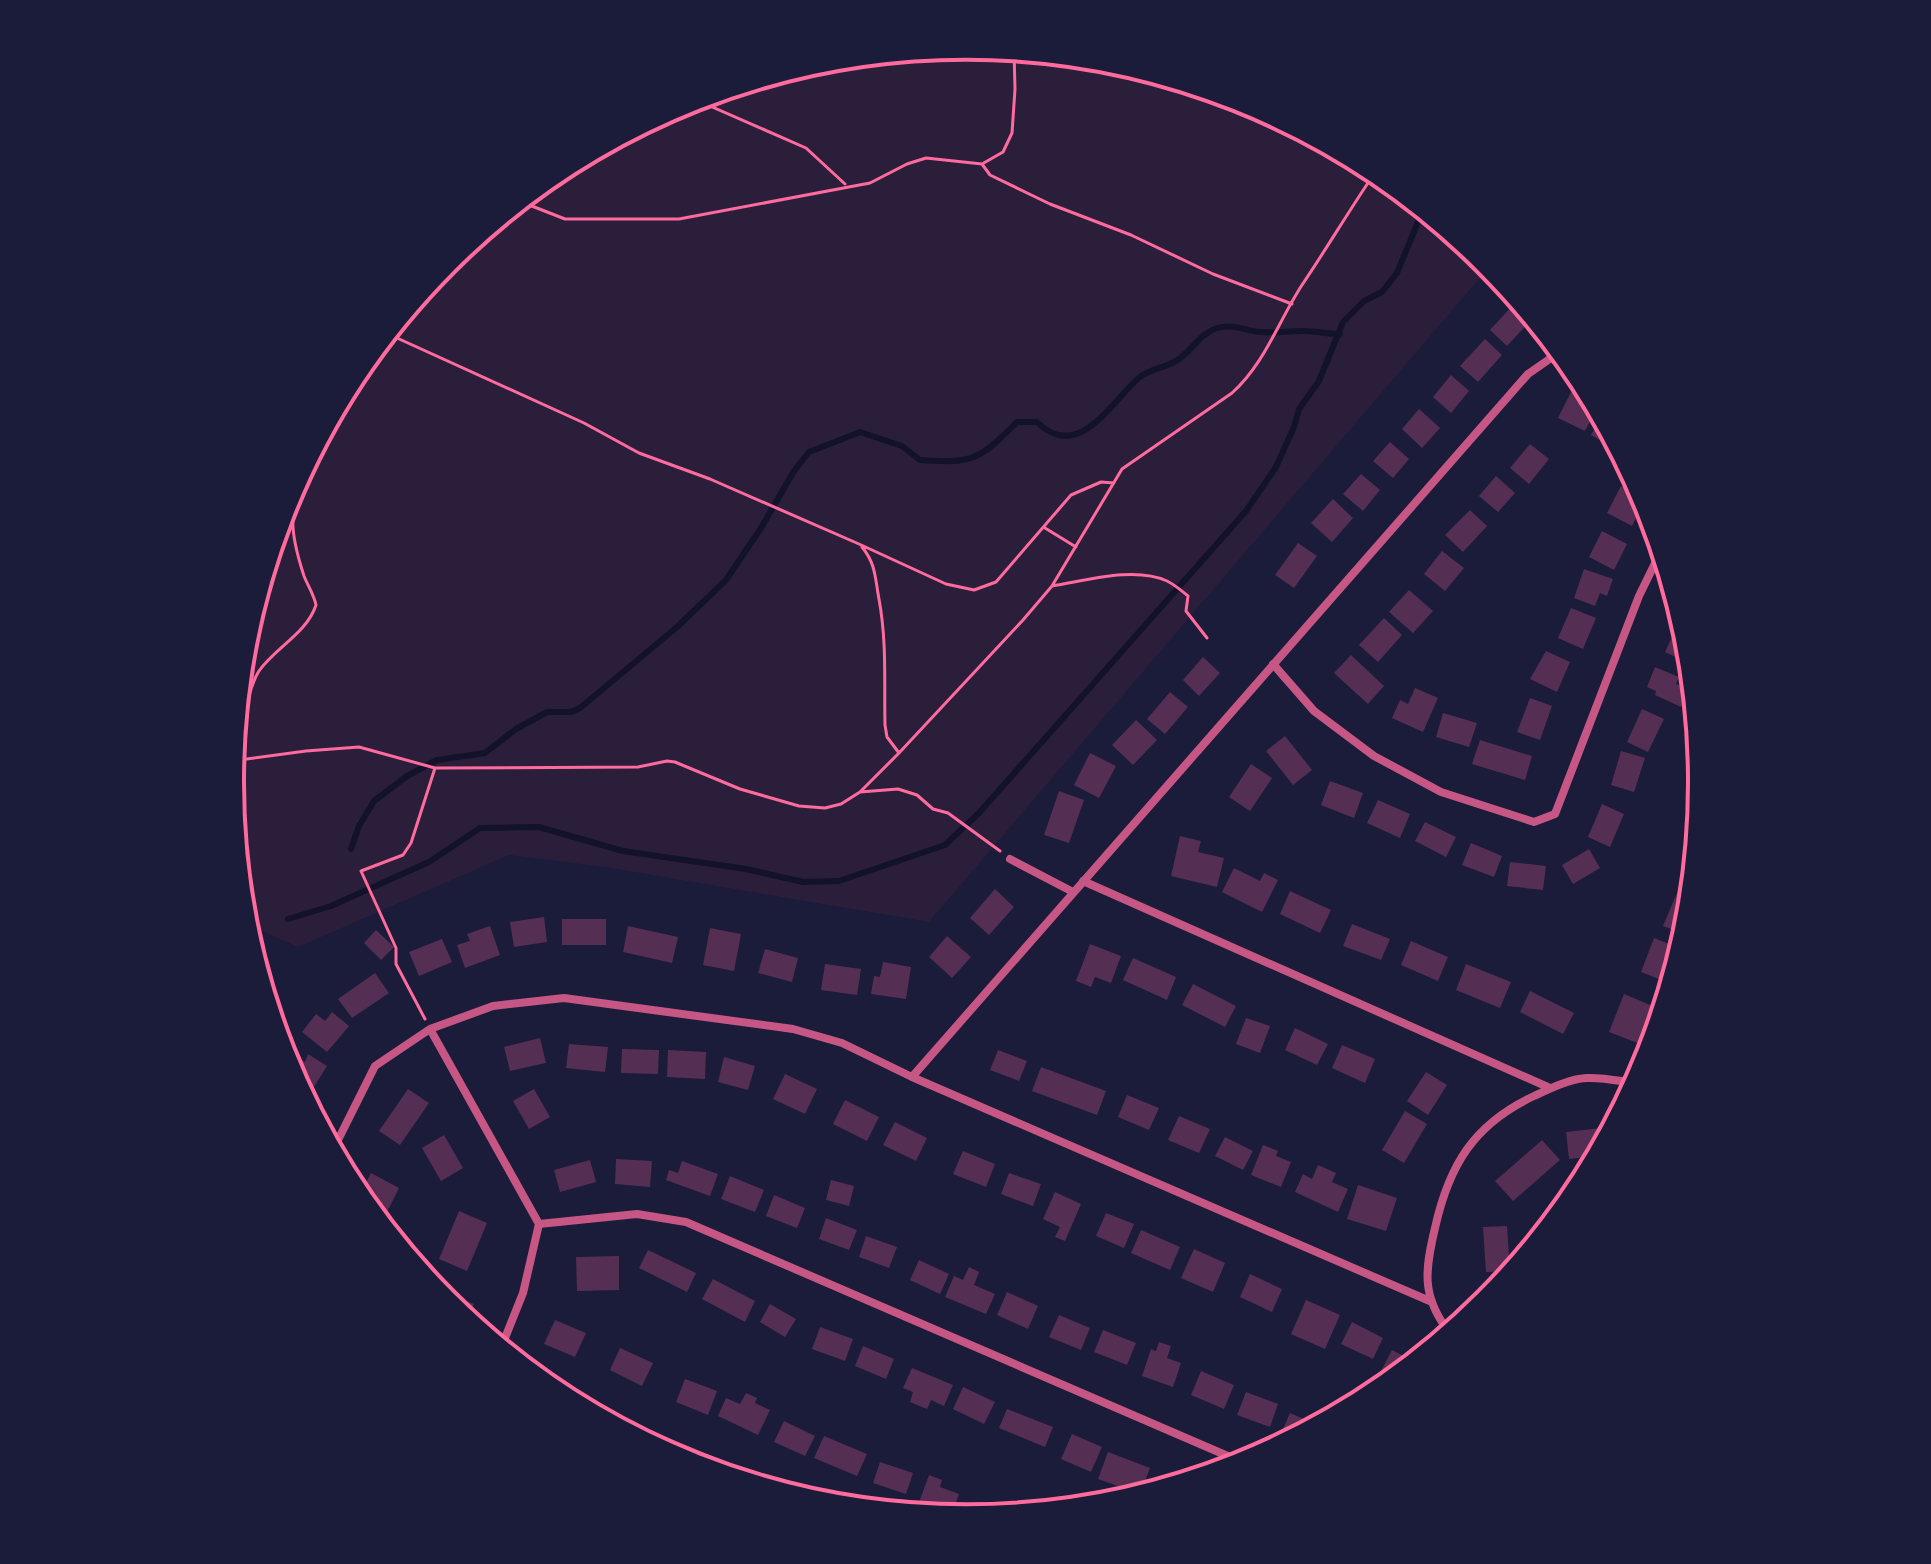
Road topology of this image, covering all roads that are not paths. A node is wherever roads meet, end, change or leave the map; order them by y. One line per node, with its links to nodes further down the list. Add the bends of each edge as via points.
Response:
1 (1550, 359): 3 (street, via 1528,374)
2 (1654, 566): 3 (street, via 1555,814 1534,822 1441,792 1374,756 1314,711)
3 (1273, 664): 5 (street)
4 (1010, 859): 6 (street)
5 (1083, 881): 6 (street); 10 (street)
6 (1073, 892): 8 (street)
7 (430, 1029): 8 (street, via 493,1006 564,998 793,1029 842,1043); 11 (street, via 375,1066); 12 (street)
8 (912, 1077): 13 (street)
9 (1622, 1082): 10 (street, via 1585,1078)
10 (1550, 1088): 13 (street, via 1512,1106 1475,1136 1457,1165 1443,1192 1425,1268)
11 (338, 1140)
12 (539, 1224): 15 (street, via 523,1293); 16 (street, via 637,1214 686,1222)
13 (1432, 1302): 14 (street)
14 (1444, 1323)
15 (505, 1338)
16 (1226, 1455)

